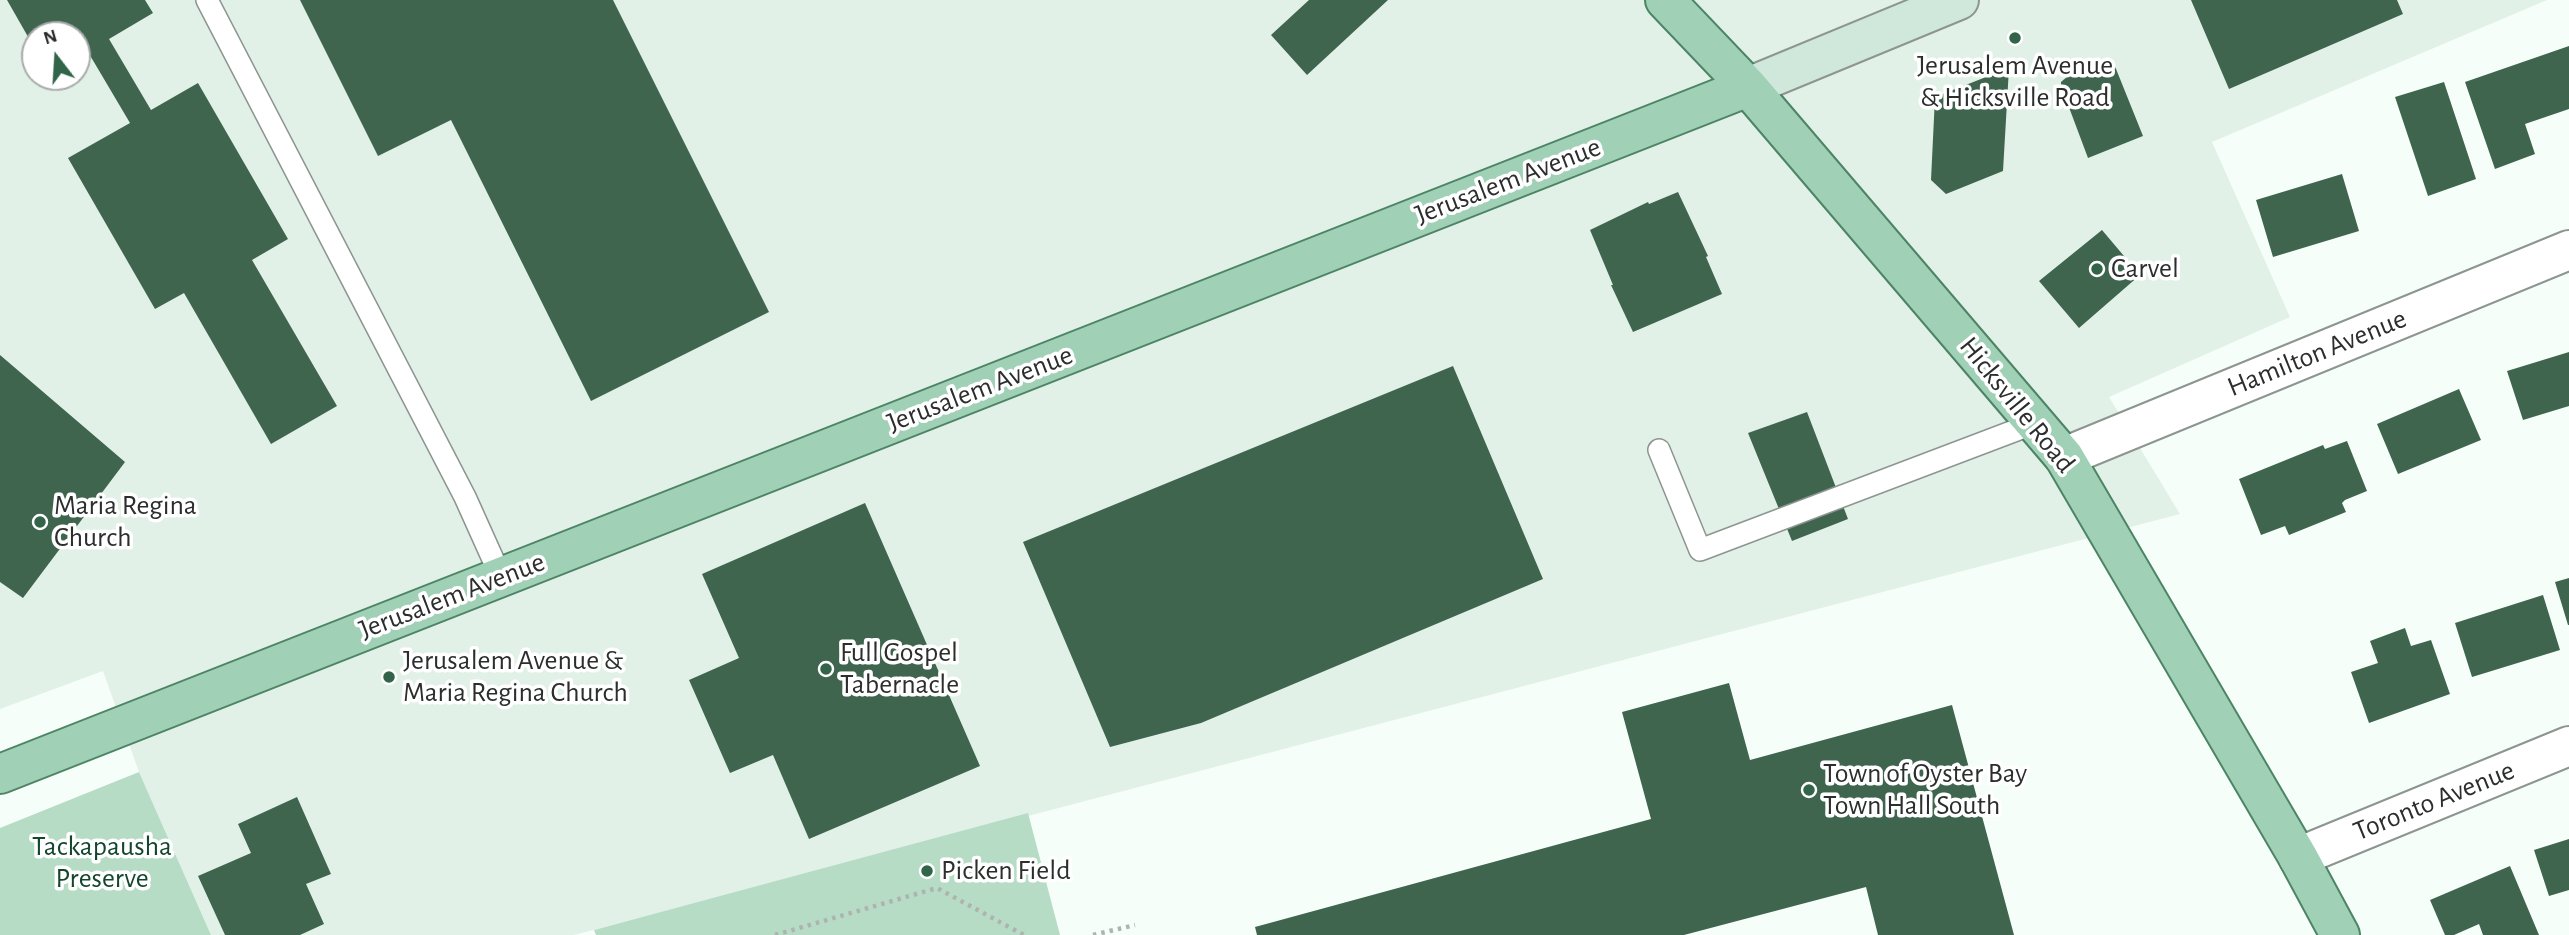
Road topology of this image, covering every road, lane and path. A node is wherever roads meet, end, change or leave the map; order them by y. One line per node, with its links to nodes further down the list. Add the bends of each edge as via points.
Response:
1 (207, 0): 9 (lane, via 465,497)
2 (1665, 0): 4 (main road, Hicksville Road)
3 (1959, 0): 4 (main road, Jerusalem Avenue)
4 (1748, 87): 6 (main road, Hicksville Road); 9 (main road, Jerusalem Avenue)
5 (2569, 250): 8 (street, Hamilton Avenue)
6 (2035, 423): 7 (lane, via 1700,550); 8 (main road, Hicksville Road)
7 (1659, 450)
8 (2064, 457): 12 (main road, Hicksville Road)
9 (501, 577): 11 (main road, Jerusalem Avenue)
10 (2569, 746): 12 (street, Toronto Avenue)
11 (0, 774)
12 (2298, 857): 17 (main road, Hicksville Road)
13 (1135, 925): 16 (path)
14 (775, 935): 15 (path, via 937,888)
15 (1024, 935)
16 (1093, 935)
17 (2340, 935)

